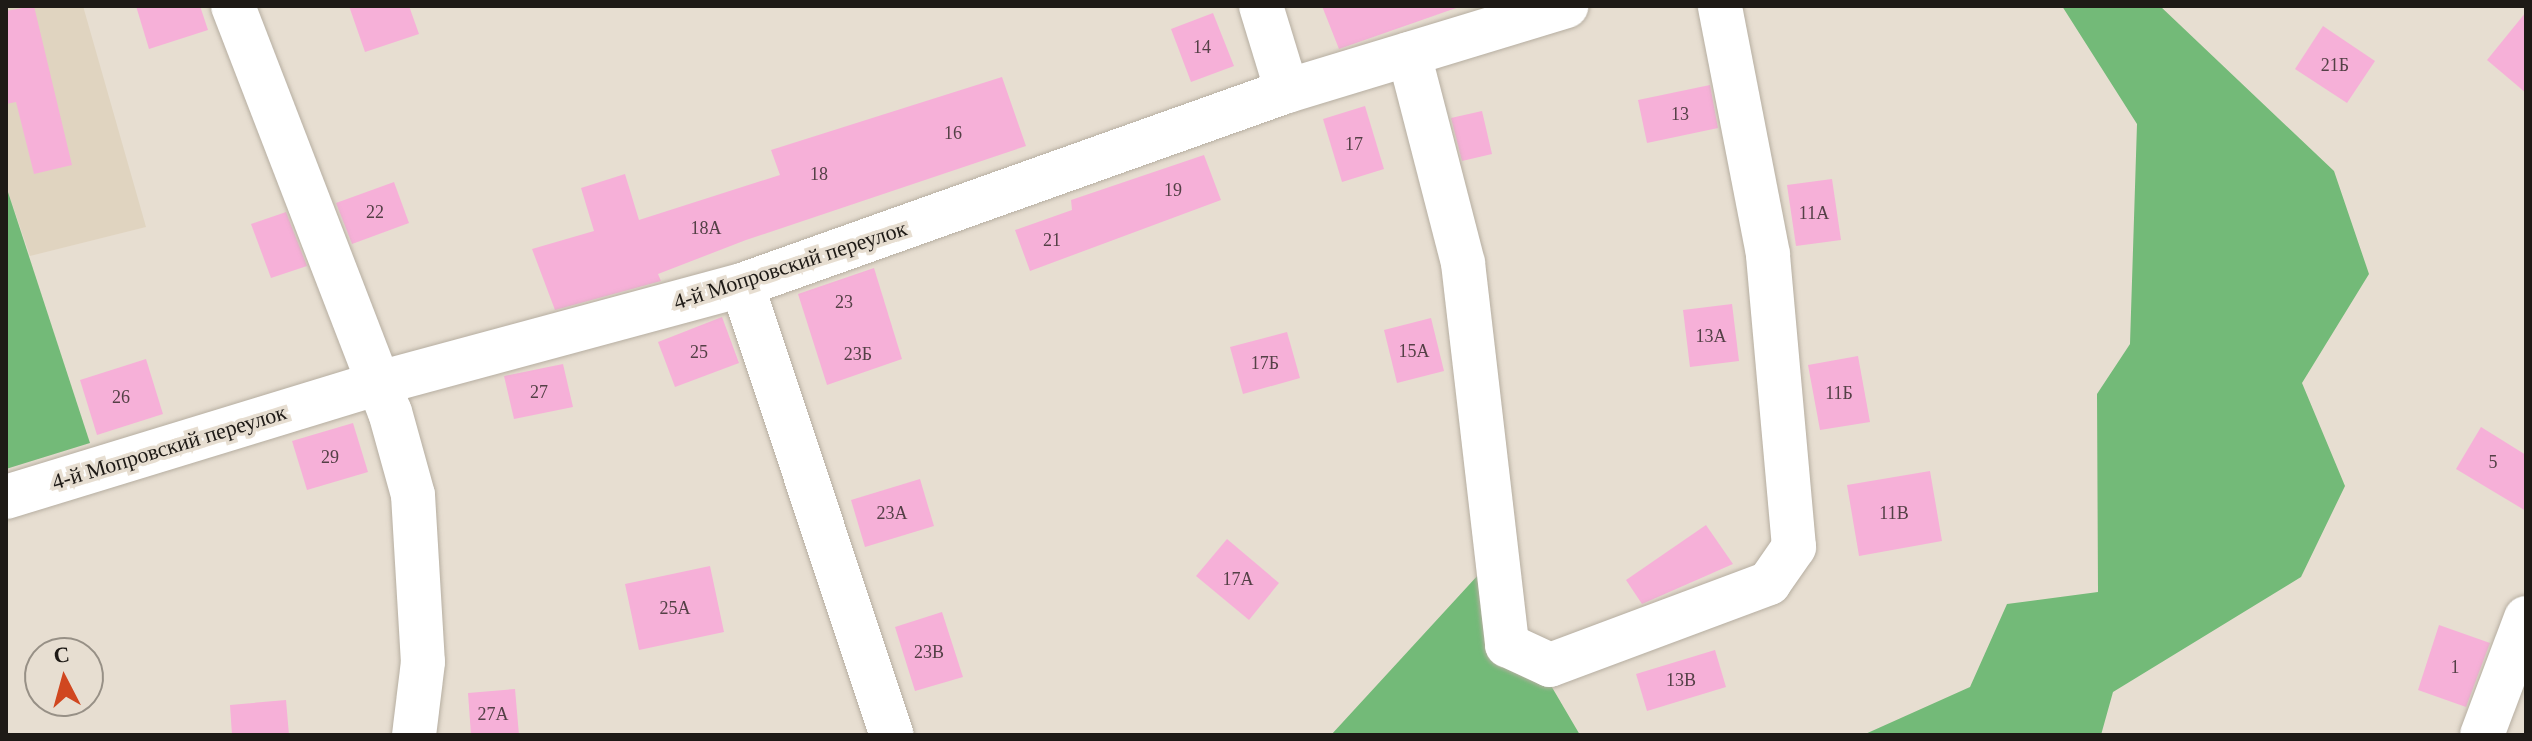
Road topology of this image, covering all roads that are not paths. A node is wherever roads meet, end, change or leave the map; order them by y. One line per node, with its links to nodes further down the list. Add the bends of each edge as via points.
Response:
1 (233, 6): 8 (street)
2 (1261, 6): 6 (street)
3 (1566, 6): 5 (street, 4-й Мопровский переулок)
4 (1720, 6): 5 (street, via 1768,254 1794,547 1769,583 1550,665 1507,645 1463,263)
5 (1409, 54): 6 (street, 4-й Мопровский переулок)
6 (1287, 91): 7 (street, 4-й Мопровский переулок)
7 (742, 285): 8 (street, 4-й Мопровский переулок); 12 (street)
8 (379, 383): 9 (street, 4-й Мопровский переулок); 11 (street, via 413,495 423,662)
9 (6, 497)
10 (2526, 618): 13 (street)
11 (414, 735)
12 (892, 735)
13 (2482, 735)

